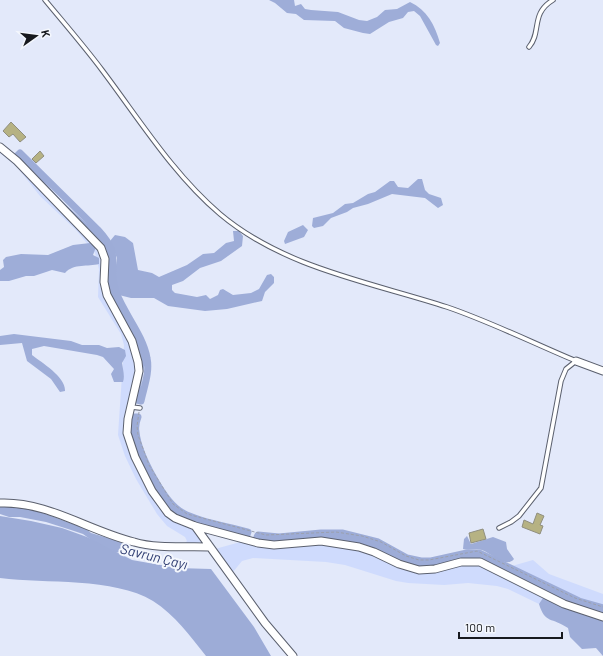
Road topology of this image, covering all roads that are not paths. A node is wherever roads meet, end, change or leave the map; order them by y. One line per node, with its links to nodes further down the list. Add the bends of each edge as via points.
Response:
1 (45, 0): 5 (lane, via 101,68 166,155 220,214 240,229 275,249 314,266 447,307 541,344)
2 (553, 0): 3 (lane, via 539,15 533,41)
3 (529, 46)
4 (0, 147): 7 (street, via 17,161 101,248 105,259 104,282 107,295 132,341 138,362 139,371)
5 (576, 361): 6 (street); 11 (lane, via 566,369 561,381 541,488 519,516)
6 (603, 371)
7 (130, 407): 8 (lane); 10 (street, via 127,433 152,491 174,518)
8 (140, 408)
9 (0, 503): 12 (street, via 40,508 135,543)
10 (195, 526): 12 (street); 13 (street, via 274,545 309,541 336,542 366,549 420,570 461,562 480,562 564,604)
11 (499, 528)
12 (210, 547): 14 (street, via 265,623)
13 (603, 617)
14 (293, 656)

